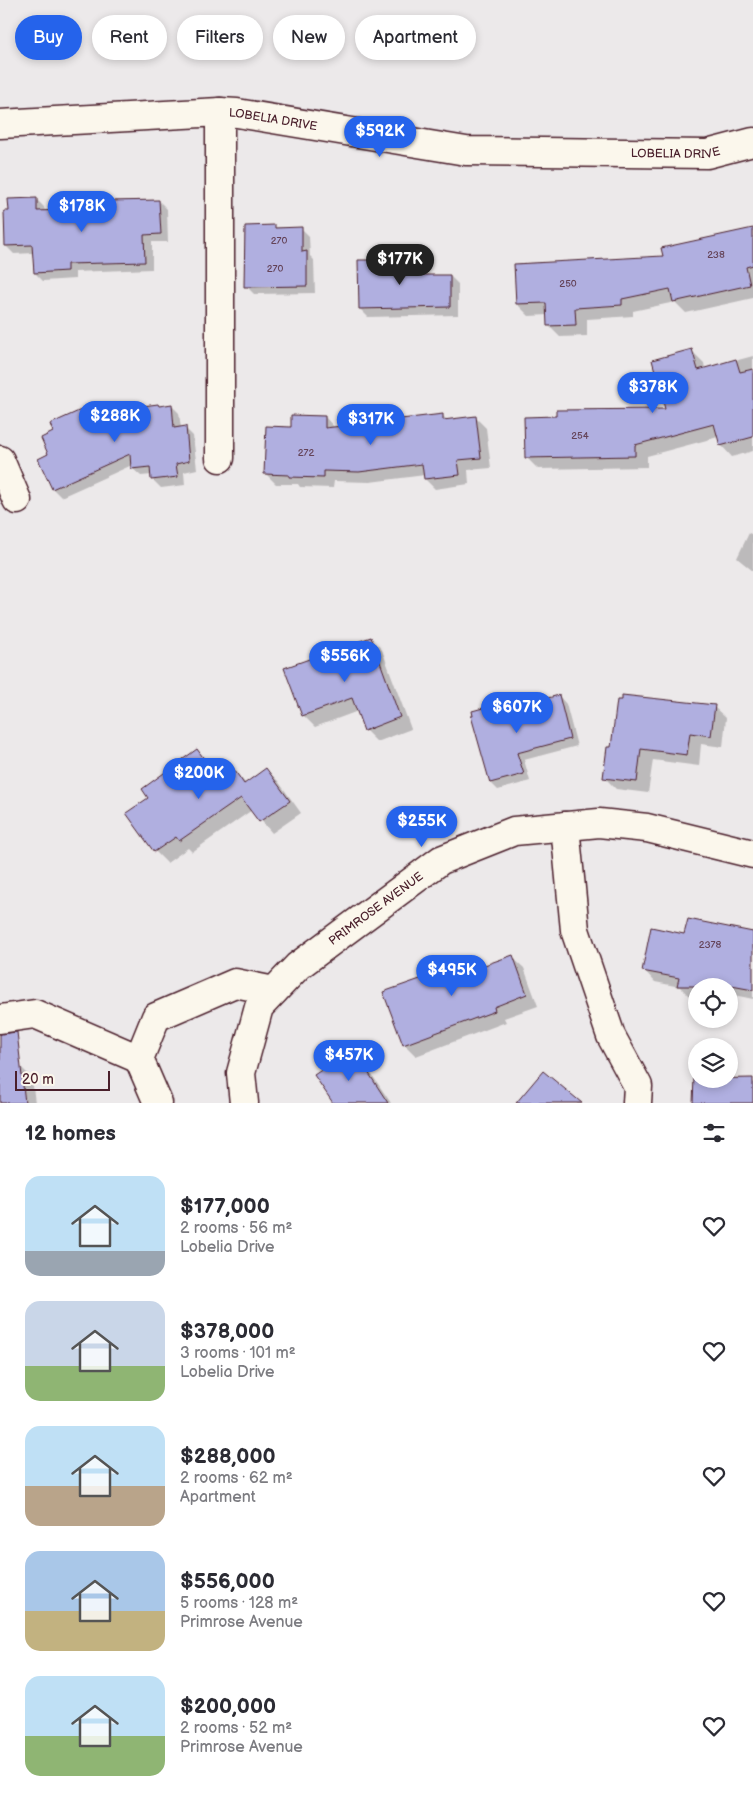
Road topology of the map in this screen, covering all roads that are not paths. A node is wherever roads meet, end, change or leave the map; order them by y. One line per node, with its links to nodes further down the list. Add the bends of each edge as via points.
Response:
1 (220, 112): 2 (street, LOBELIA DRIVE); 3 (street, LOBELIA DRIVE, via 466,151 707,154); 4 (street)
2 (0, 124)
3 (753, 142)
4 (220, 458)
5 (0, 460): 6 (street)
6 (18, 500)
7 (565, 826): 8 (street, PRIMROSE AVENUE, via 599,823 647,828); 9 (street, PRIMROSE AVENUE, via 514,831 442,860 298,966); 14 (street, via 574,930 611,1036 638,1086)
8 (753, 854)
9 (274, 991): 11 (street, via 235,983 156,1017); 13 (street, PRIMROSE AVENUE, via 259,1007 241,1073)
10 (0, 1020): 11 (street, via 35,1014)
11 (139, 1059): 12 (street)
12 (158, 1103)
13 (244, 1103)
14 (637, 1103)

